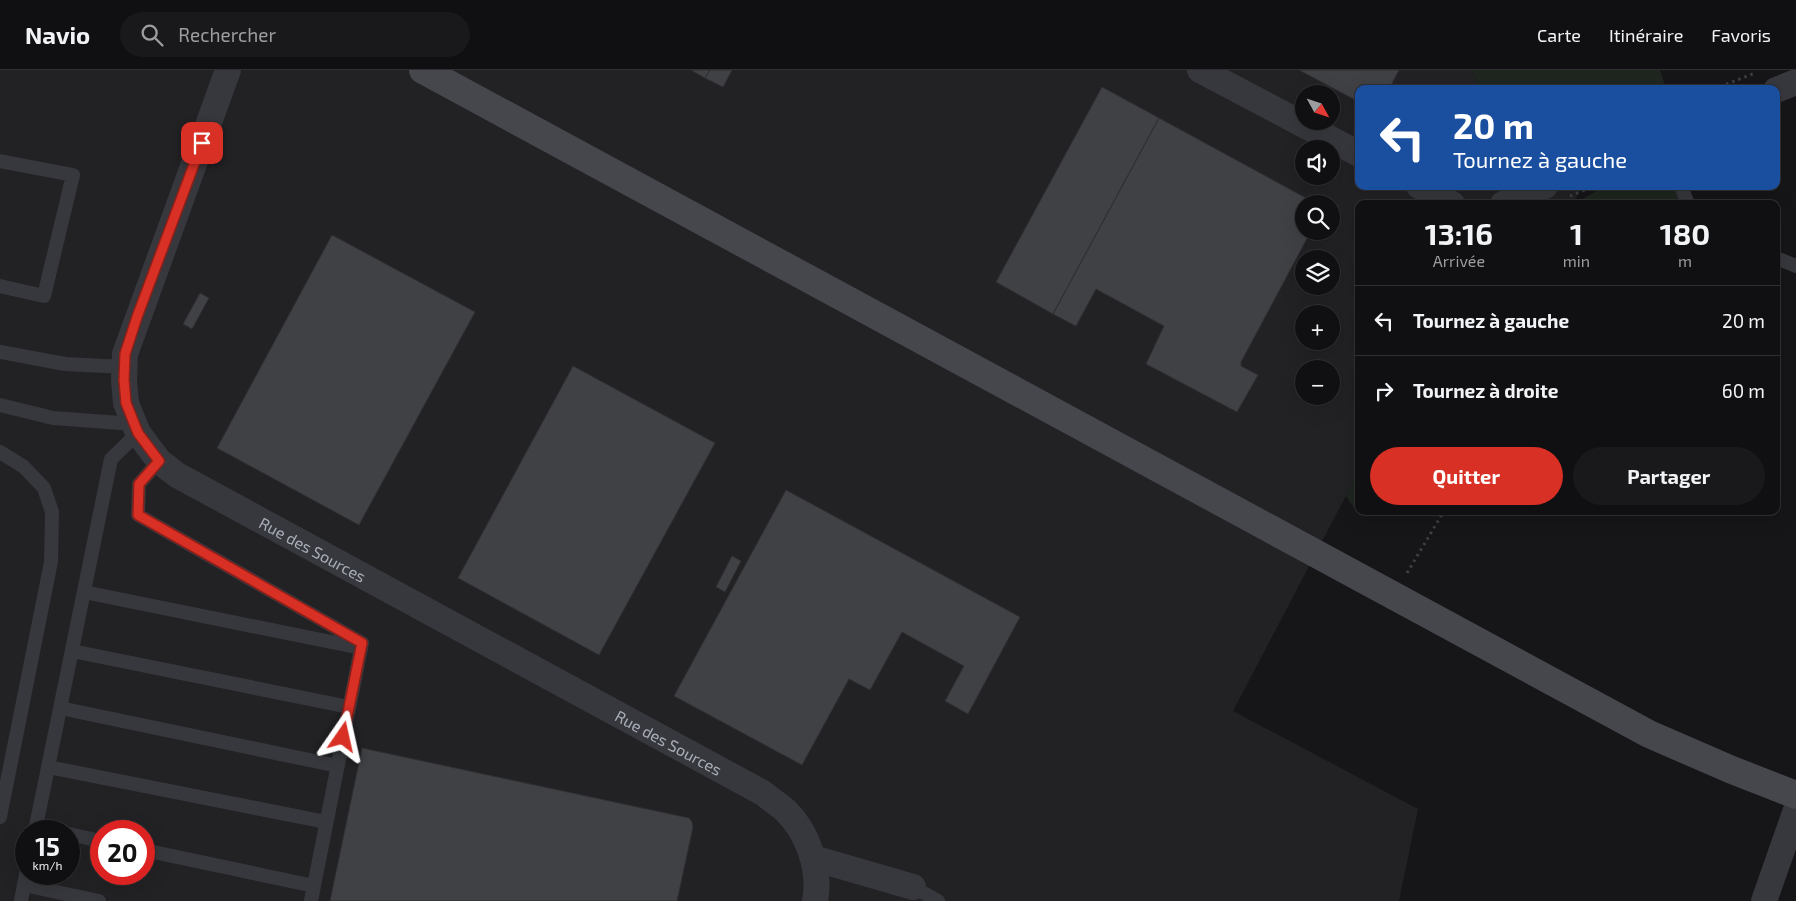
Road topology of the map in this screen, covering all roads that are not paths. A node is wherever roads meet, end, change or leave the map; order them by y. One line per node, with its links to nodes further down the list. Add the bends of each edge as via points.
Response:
1 (228, 70): 16 (street, Rue des Sources, via 137,317 125,354)
2 (423, 70): 28 (street, via 1649,734)
3 (1200, 70): 6 (street)
4 (1796, 82): 5 (street)
5 (1780, 88)
6 (1355, 152)
7 (0, 161): 14 (lane, via 73,175 44,296)
8 (1426, 190): 10 (street)
9 (1554, 193): 11 (street)
10 (1445, 200)
11 (1522, 200)
12 (1780, 260): 13 (lane)
13 (1796, 266)
14 (0, 286)
15 (0, 352): 16 (lane, via 65,364)
16 (125, 367): 18 (street, Rue des Sources, via 126,403)
17 (0, 405): 18 (lane, via 53,418)
18 (136, 428): 20 (street, Rue des Sources); 21 (lane, via 111,459)
19 (0, 452): 30 (lane, via 24,466 44,488 52,512 51,562)
20 (159, 461): 22 (lane, via 139,484 138,515 362,643); 34 (street, Rue des Sources, via 185,479 763,793 786,811 800,829)
21 (84, 592): 22 (lane); 23 (lane)
22 (361, 648): 24 (lane)
23 (72, 651): 24 (lane); 25 (lane)
24 (349, 707): 26 (lane)
25 (60, 708): 26 (lane); 27 (lane)
26 (338, 766): 32 (lane)
27 (48, 767): 31 (lane); 32 (lane)
28 (1796, 795)
29 (1796, 810): 44 (street)
30 (0, 817)
31 (38, 820)
32 (326, 822): 37 (lane)
33 (155, 852): 37 (lane)
34 (813, 858): 38 (street); 42 (street, Rue des Sources, via 817,890)
35 (24, 885): 39 (lane)
36 (45, 885): 40 (lane)
37 (314, 886): 41 (lane)
38 (913, 887): 43 (lane)
39 (21, 901)
40 (98, 901)
41 (311, 901)
42 (815, 901)
43 (938, 901)
44 (1764, 901)

